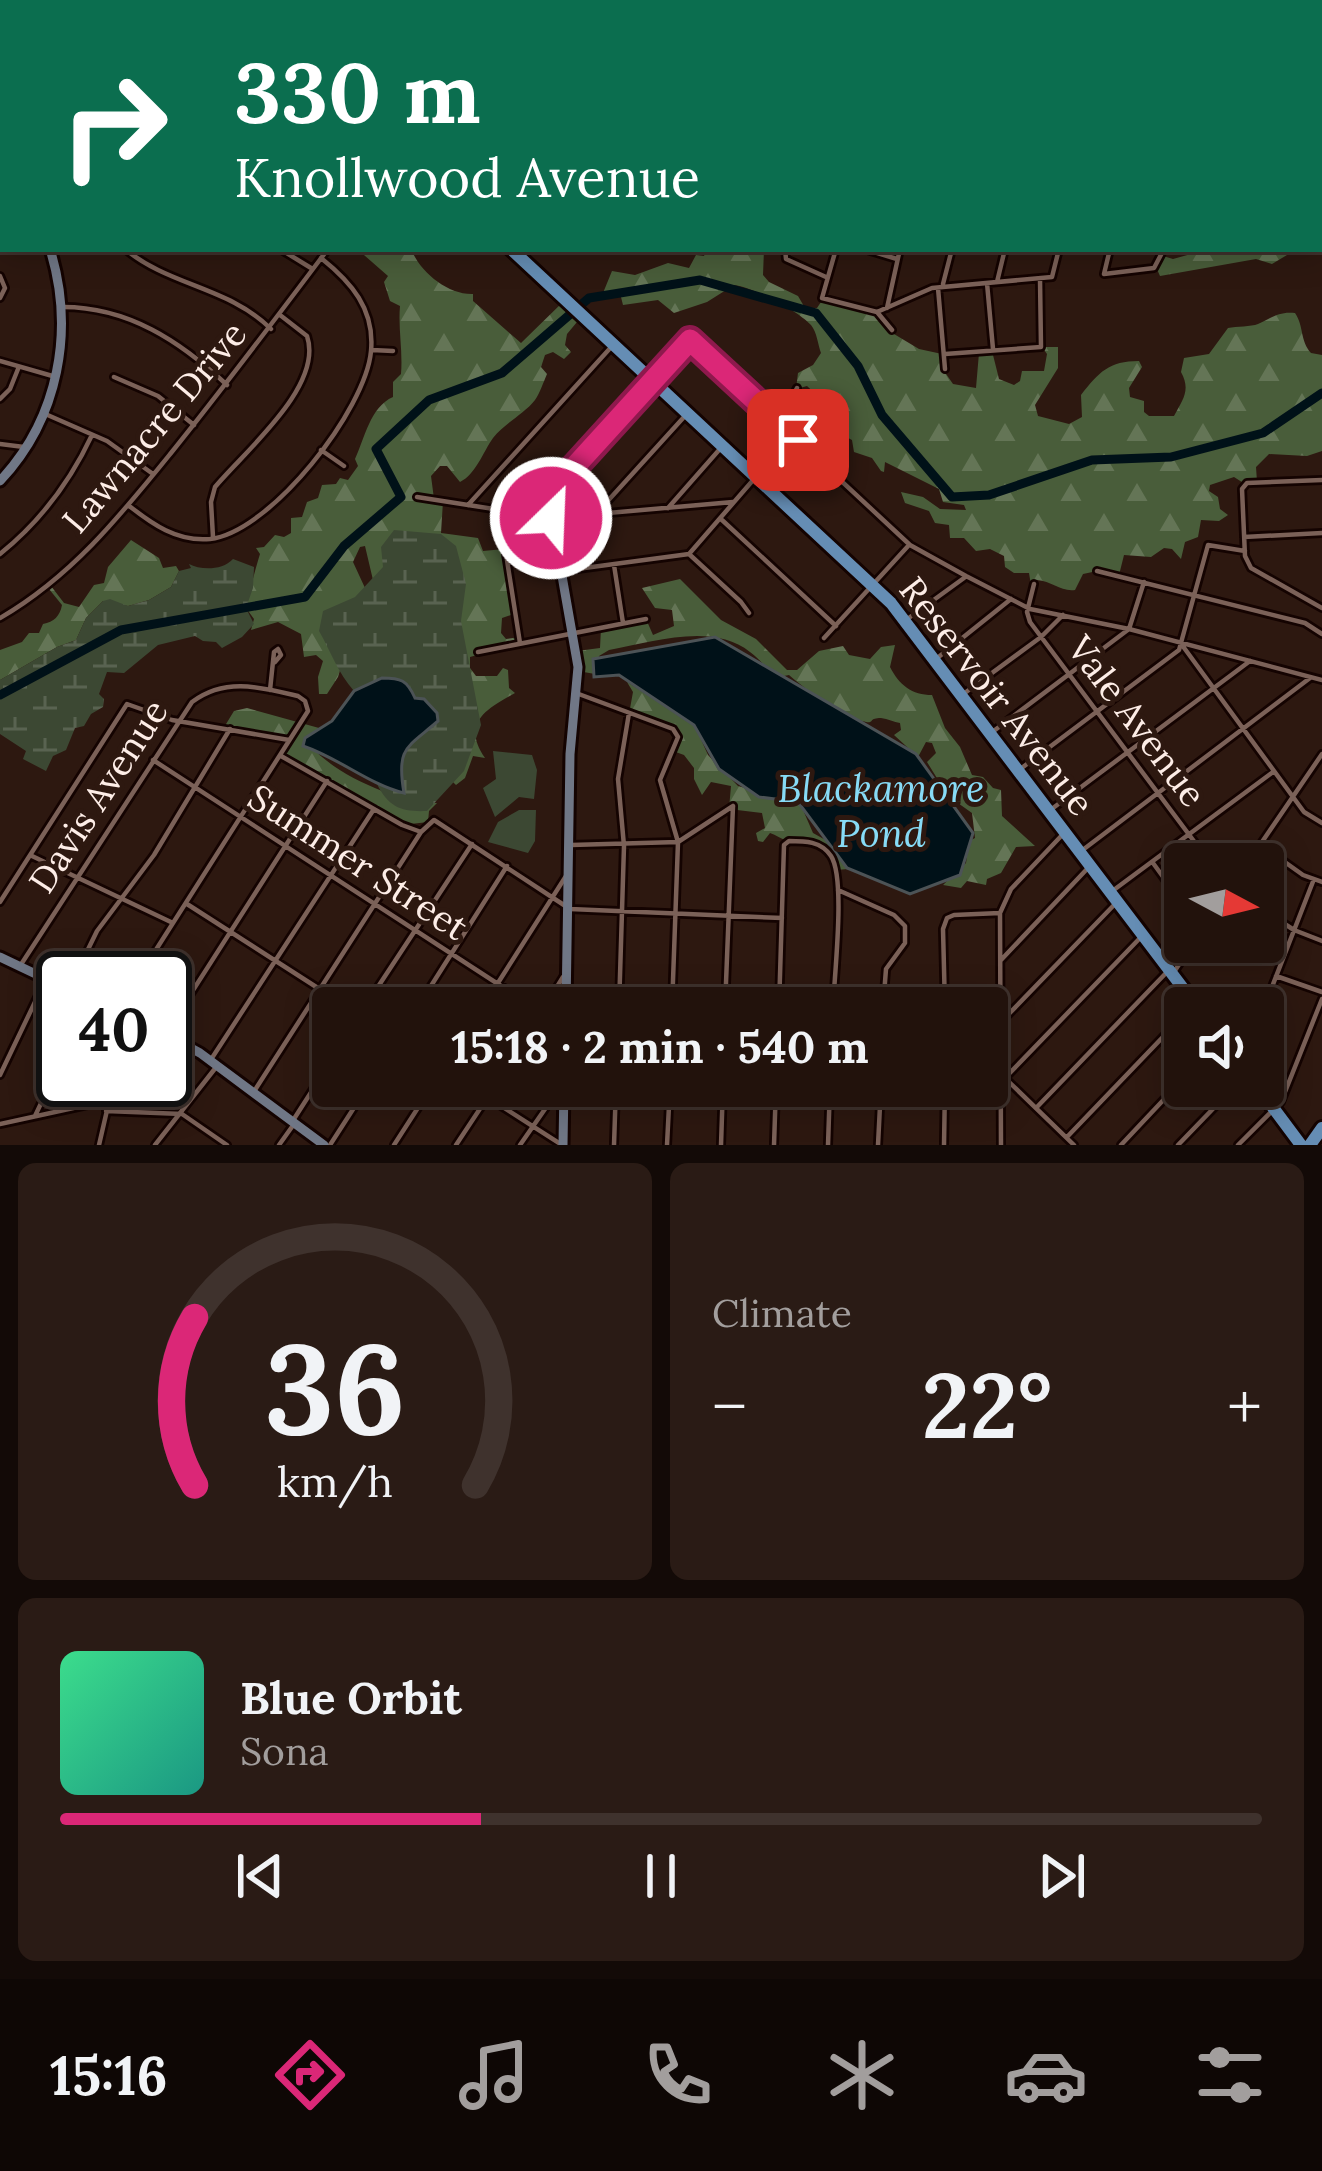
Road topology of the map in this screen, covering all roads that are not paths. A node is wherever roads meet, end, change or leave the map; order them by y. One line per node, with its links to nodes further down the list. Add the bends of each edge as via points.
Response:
1 (590, 0): 2 (street)
2 (617, 0)
3 (51, 252): 27 (street)
4 (130, 252): 31 (street, via 223,295)
5 (285, 252): 19 (street)
6 (326, 252): 17 (street, Lawnacre Drive)
7 (514, 252): 33 (main road, Reservoir Avenue)
8 (785, 252): 21 (street)
9 (835, 252): 21 (street)
10 (874, 252): 18 (street)
11 (899, 252): 18 (street)
12 (951, 252): 25 (street)
13 (1004, 252): 23 (street)
14 (1057, 252): 22 (street, via 1052,278)
15 (1110, 252): 16 (street, via 1104,274 1157,266)
16 (1163, 252)
17 (321, 258): 19 (street, Lawnacre Drive); 34 (street, via 363,303)
18 (897, 259): 28 (street)
19 (314, 269): 30 (street, Lawnacre Drive)
20 (0, 275): 26 (street)
21 (827, 277): 29 (street, via 822,298)
22 (1040, 279): 23 (street); 35 (street, via 1041,346)
23 (997, 282): 24 (street)
24 (987, 283): 25 (street); 35 (street)
25 (940, 287): 28 (street); 37 (street)
26 (0, 298)
27 (63, 307): 41 (street); 44 (street, via 123,315)
28 (887, 308): 29 (street)
29 (877, 312): 32 (street)
30 (280, 315): 31 (street, Lawnacre Drive); 73 (street, via 307,336 311,358 286,405 215,487)
31 (271, 329): 44 (street, Lawnacre Drive)
32 (892, 330)
33 (614, 344): 43 (main road, Reservoir Avenue); 65 (street)
34 (372, 350): 36 (street); 55 (street)
35 (993, 350): 37 (street)
36 (394, 351)
37 (944, 354): 40 (street)
38 (0, 361): 39 (street)
39 (18, 368): 41 (street); 46 (street)
40 (945, 369)
41 (56, 377): 47 (street)
42 (114, 377): 50 (street)
43 (654, 381): 48 (main road, Reservoir Avenue); 49 (street, via 690,340); 61 (street)
44 (227, 386): 50 (street, Lawnacre Drive)
45 (796, 388): 49 (street)
46 (0, 399)
47 (43, 413): 51 (street); 54 (street)
48 (688, 413): 53 (main road, Reservoir Avenue); 68 (street)
49 (780, 422): 74 (street)
50 (194, 425): 57 (street, Lawnacre Drive)
51 (92, 435): 57 (street); 76 (street, via 54,500)
52 (0, 444): 54 (street)
53 (723, 445): 58 (main road, Reservoir Avenue); 66 (street)
54 (25, 448): 60 (street)
55 (321, 450): 56 (street); 73 (street, via 255,522)
56 (344, 466)
57 (153, 474): 64 (street, Lawnacre Drive)
58 (756, 477): 63 (street); 84 (main road, Reservoir Avenue)
59 (1322, 480): 72 (street, via 1244,483)
60 (0, 481)
61 (548, 496): 67 (street); 69 (street)
62 (417, 497): 65 (street)
63 (733, 502): 66 (street); 70 (street)
64 (128, 505): 73 (street, via 178,536); 92 (street, Lawnacre Drive, via 72,567)
65 (468, 505): 67 (street)
66 (668, 508): 68 (street)
67 (530, 515): 69 (street); 103 (street, via 504,541)
68 (595, 515): 69 (street)
69 (551, 518): 79 (street)
70 (720, 518): 77 (street); 97 (street)
71 (1322, 533): 72 (street)
72 (1244, 537): 75 (street)
73 (213, 539)
74 (910, 545): 81 (street); 84 (street)
75 (1245, 551): 85 (street, via 1208,545); 87 (street, via 1254,573)
76 (0, 554)
77 (689, 554): 78 (street); 90 (street)
78 (614, 565): 79 (street); 95 (street)
79 (562, 571): 99 (street)
80 (1096, 571): 82 (street)
81 (966, 576): 86 (street); 94 (street)
82 (1145, 581): 85 (street); 98 (street)
83 (1034, 584): 88 (street)
84 (874, 586): 94 (main road, Reservoir Avenue); 97 (street)
85 (1195, 594): 96 (street); 104 (street)
86 (1011, 599): 88 (street); 106 (street)
87 (1312, 605): 89 (street); 96 (street)
88 (1028, 606): 91 (street); 101 (street, Vale Avenue)
89 (1322, 608)
90 (749, 614)
91 (1063, 615): 98 (street); 101 (street)
92 (0, 618)
93 (646, 619): 95 (street)
94 (906, 620): 106 (main road, Reservoir Avenue)
95 (623, 622): 99 (street)
96 (1305, 623): 100 (street)
97 (836, 626): 102 (street)
98 (1129, 629): 104 (street); 109 (street)
99 (573, 632): 103 (street); 114 (street)
100 (1322, 634)
101 (1041, 637): 109 (street, Vale Avenue); 115 (street)
102 (824, 638)
103 (520, 643): 105 (street)
104 (1181, 643): 107 (street); 112 (street); 116 (street)
105 (478, 652)
106 (936, 659): 115 (main road, Reservoir Avenue)
107 (1250, 661): 110 (street); 112 (street)
108 (275, 662): 113 (street)
109 (1068, 674): 116 (street, Vale Avenue); 121 (street)
110 (1311, 677): 111 (street); 120 (street)
111 (1322, 680)
112 (1213, 689): 120 (street); 123 (street)
113 (270, 690): 118 (street, Davis Avenue, via 218,687); 122 (street, Davis Avenue, via 308,707)
114 (576, 694): 117 (street); 144 (street)
115 (962, 695): 121 (main road, Reservoir Avenue)
116 (1096, 711): 123 (street, Vale Avenue); 127 (street)
117 (628, 713): 140 (street, via 678,736 660,780); 145 (street, via 618,779)
118 (177, 720): 119 (street); 126 (street, Davis Avenue); 148 (street, via 124,706)
119 (231, 729): 122 (street); 130 (street)
120 (1242, 730): 128 (street); 131 (street)
121 (991, 733): 127 (main road, Reservoir Avenue)
122 (290, 740): 125 (street)
123 (1127, 753): 131 (street, Vale Avenue); 134 (street)
124 (1322, 754): 132 (street)
125 (280, 755): 129 (street); 135 (street)
126 (153, 760): 130 (street, Summer Street); 154 (street, Davis Avenue)
127 (1018, 770): 134 (main road, Reservoir Avenue)
128 (1273, 772): 132 (street); 139 (street)
129 (327, 781): 133 (street); 146 (street)
130 (196, 788): 135 (street, Summer Street); 161 (street)
131 (1158, 794): 139 (street, Vale Avenue); 147 (street)
132 (1292, 796): 136 (street); 142 (street)
133 (374, 809): 137 (street); 155 (street)
134 (1049, 811): 138 (main road, Reservoir Avenue)
135 (240, 818): 146 (street, Summer Street); 163 (street)
136 (1322, 823)
137 (421, 832): 143 (street, via 434,820); 164 (street)
138 (1065, 832): 147 (main road, Reservoir Avenue); 167 (street, via 1007,894)
139 (1189, 834): 141 (street, Vale Avenue); 150 (street)
140 (678, 842): 145 (street); 168 (street); 169 (street, via 733,806)
141 (1196, 843)
142 (1261, 843)
143 (472, 844): 152 (street); 173 (street)
144 (571, 845): 145 (street); 153 (street)
145 (624, 845): 166 (street)
146 (285, 847): 155 (street, Summer Street); 175 (street)
147 (1080, 852): 151 (main road, Reservoir Avenue)
148 (30, 855): 154 (street); 162 (street)
149 (1284, 859): 157 (street)
150 (1152, 861): 156 (street); 160 (street)
151 (1090, 865): 160 (main road, Reservoir Avenue); 182 (street)
152 (507, 866): 159 (street); 180 (street)
153 (571, 870): 159 (street); 165 (street)
154 (78, 877): 161 (street); 185 (street, Davis Avenue)
155 (331, 877): 164 (street, Summer Street); 183 (street)
156 (1164, 878)
157 (1318, 881): 174 (street)
158 (838, 890): 170 (street, via 830,854 815,843 786,842); 203 (street); 204 (street, via 905,926)
159 (554, 896): 165 (street); 190 (street)
160 (1114, 897): 176 (main road, Reservoir Avenue); 213 (street)
161 (122, 898): 171 (street); 178 (street)
162 (0, 902)
163 (186, 904): 171 (street); 175 (street)
164 (375, 906): 173 (street, Summer Street); 192 (street)
165 (570, 909): 166 (street); 186 (street)
166 (622, 912): 168 (street); 199 (street)
167 (1000, 913): 182 (street); 205 (street, via 954,914 945,922)
168 (676, 914): 169 (street); 200 (street)
169 (728, 915): 170 (street); 201 (street)
170 (782, 918): 202 (street)
171 (173, 923): 179 (street)
172 (1284, 924): 174 (street)
173 (414, 930): 180 (street, Summer Street); 193 (street)
174 (1294, 930): 177 (street); 189 (street)
175 (230, 932): 183 (street); 209 (street)
176 (1143, 935): 187 (main road, Reservoir Avenue); 217 (street)
177 (1322, 941)
178 (88, 951)
179 (155, 951)
180 (451, 954): 190 (street, Summer Street); 194 (street)
181 (0, 957): 185 (street)
182 (1001, 960): 206 (street)
183 (277, 962): 191 (street); 216 (street)
184 (1178, 963): 187 (street)
185 (20, 966): 188 (street)
186 (567, 970): 197 (street); 198 (street)
187 (1170, 973): 207 (main road, Reservoir Avenue); 240 (street)
188 (36, 974)
189 (1276, 976): 208 (street); 210 (street)
190 (497, 984): 195 (street); 196 (street, Summer Street)
191 (316, 987)
192 (320, 987)
193 (377, 987)
194 (430, 987)
195 (495, 987)
196 (502, 987)
197 (557, 987)
198 (567, 987)
199 (620, 987)
200 (673, 987)
201 (726, 987)
202 (779, 987)
203 (834, 987)
204 (885, 987)
205 (945, 987)
206 (1001, 987)
207 (1179, 987)
208 (1272, 987)
209 (192, 992)
210 (1322, 995): 242 (street)
211 (36, 1000): 218 (street)
212 (312, 1000): 221 (street)
213 (1008, 1014)
214 (1164, 1037): 250 (street)
215 (192, 1051): 216 (street)
216 (214, 1064): 221 (street); 244 (street)
217 (1008, 1074)
218 (0, 1075)
219 (1008, 1083): 240 (street)
220 (312, 1092): 246 (street)
221 (253, 1093): 246 (street)
222 (1164, 1099): 270 (street)
223 (40, 1107): 245 (street)
224 (79, 1107): 245 (street)
225 (108, 1107): 243 (street)
226 (353, 1107): 256 (street)
227 (418, 1107): 257 (street)
228 (481, 1107): 258 (street)
229 (504, 1107): 248 (street)
230 (547, 1107): 248 (street)
231 (562, 1107): 260 (street)
232 (615, 1107): 261 (street)
233 (669, 1107): 262 (street)
234 (722, 1107): 263 (street)
235 (775, 1107): 264 (street)
236 (829, 1107): 265 (street)
237 (880, 1107): 266 (street)
238 (945, 1107): 267 (street)
239 (1002, 1107): 268 (street)
240 (1037, 1107): 250 (street)
241 (1215, 1107): 271 (street)
242 (1273, 1109): 272 (street); 273 (main road)
243 (106, 1112): 244 (street); 252 (street)
244 (182, 1114): 251 (street); 253 (street)
245 (35, 1117): 247 (street)
246 (293, 1123): 255 (street); 256 (street)
247 (0, 1124)
248 (533, 1126): 259 (street); 260 (street)
249 (1322, 1129): 273 (main road)
250 (1066, 1137): 269 (street)
251 (218, 1142): 254 (street)
252 (100, 1145)
253 (155, 1145)
254 (227, 1145)
255 (279, 1145)
256 (327, 1145)
257 (394, 1145)
258 (456, 1145)
259 (520, 1145)
260 (563, 1145)
261 (614, 1145)
262 (668, 1145)
263 (721, 1145)
264 (774, 1145)
265 (828, 1145)
266 (878, 1145)
267 (944, 1145)
268 (1001, 1145)
269 (1074, 1145)
270 (1120, 1145)
271 (1178, 1145)
272 (1238, 1145)
273 (1305, 1145)

